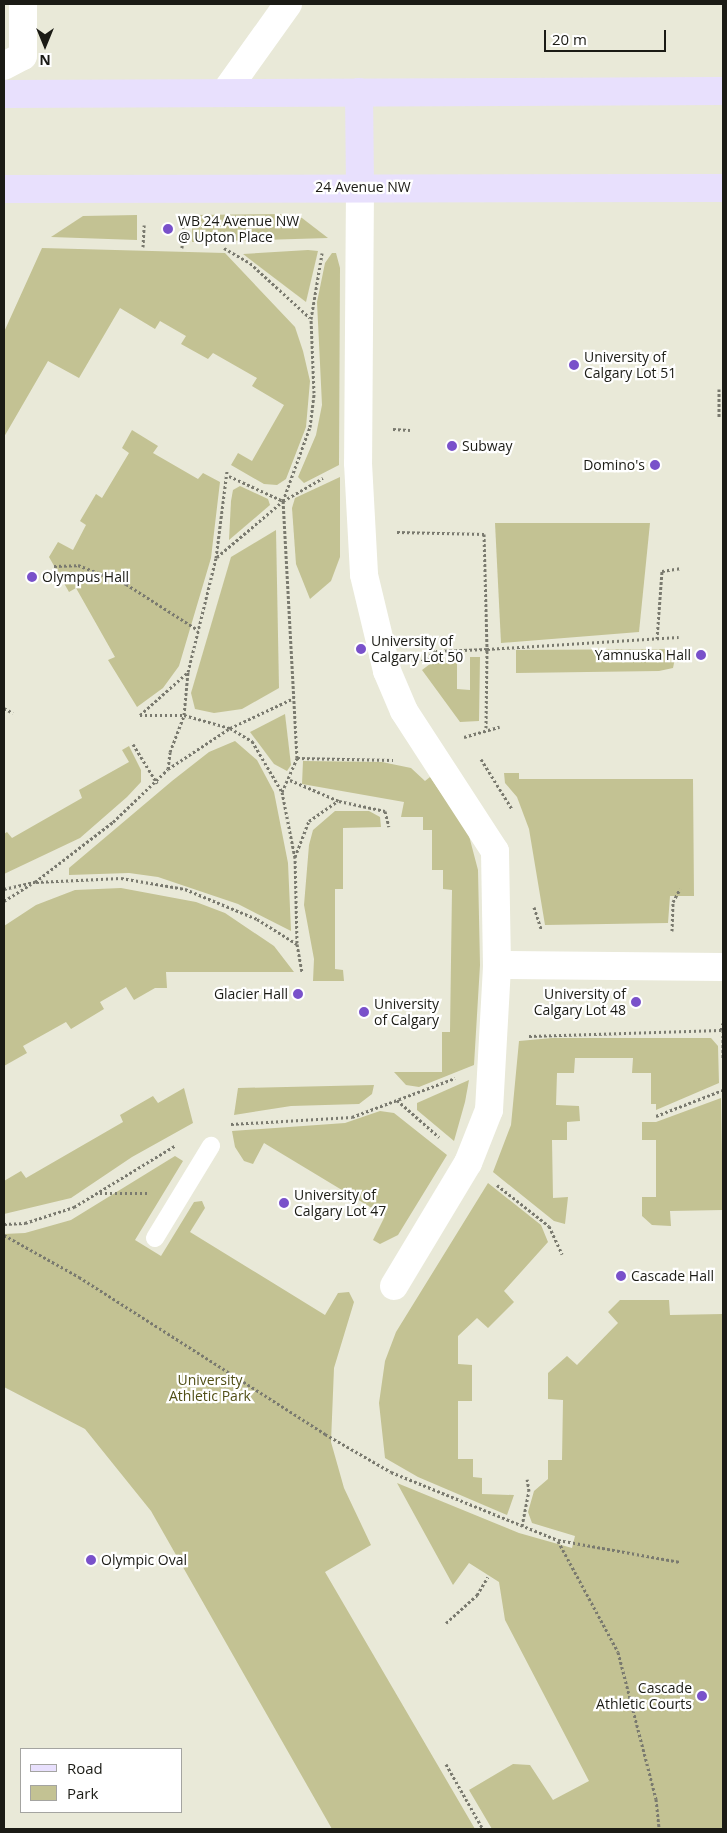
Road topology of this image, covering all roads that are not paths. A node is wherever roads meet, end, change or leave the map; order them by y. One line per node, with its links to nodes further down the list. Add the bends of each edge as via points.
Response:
1 (23, 4): 3 (street, via 23,56)
2 (288, 4): 4 (street)
3 (4, 66)
4 (226, 91): 6 (street); 7 (street)
5 (723, 91): 6 (street)
6 (359, 92): 8 (street)
7 (4, 94)
8 (360, 187): 9 (street, 24 Avenue NW); 10 (street, 24 Avenue NW); 11 (street, via 358,463 364,575 387,671 404,711 495,851)
9 (4, 188)
10 (723, 188)
11 (497, 965): 12 (street); 15 (street, via 489,1110 468,1163)
12 (723, 967)
13 (212, 1146): 14 (lane)
14 (154, 1238)
15 (394, 1286)

